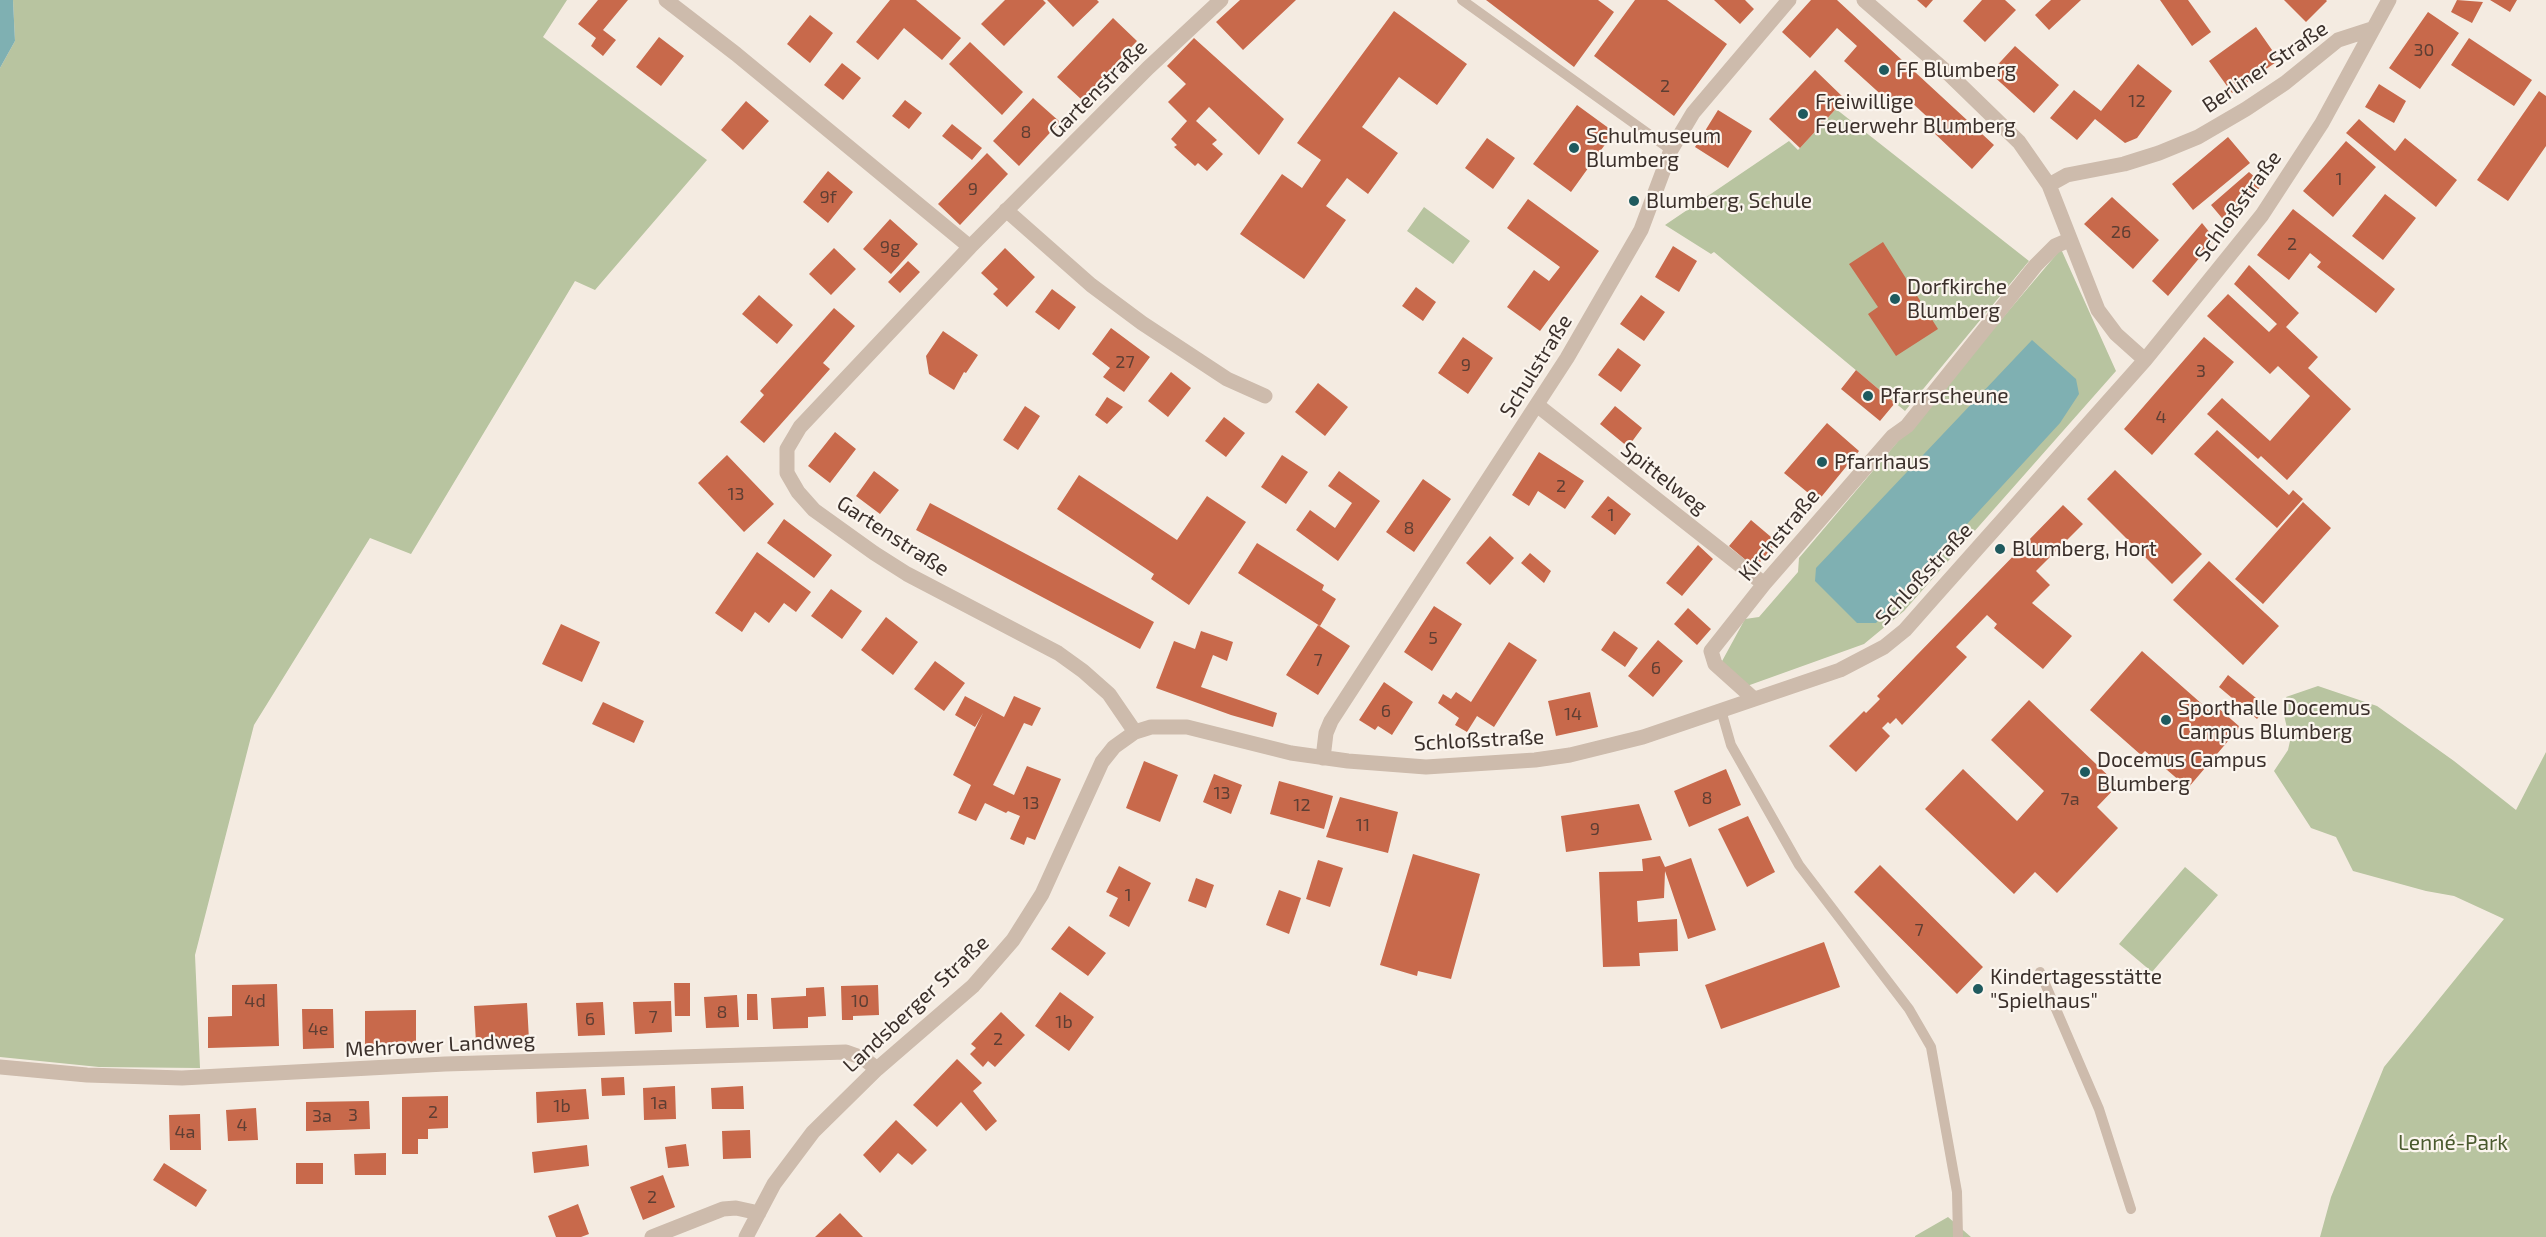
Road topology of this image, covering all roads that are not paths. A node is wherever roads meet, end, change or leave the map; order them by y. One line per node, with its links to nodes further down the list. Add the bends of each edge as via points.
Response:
1 (666, 0): 12 (street)
2 (1221, 0): 10 (street, Gartenstraße)
3 (1462, 0): 8 (lane)
4 (1789, 0): 8 (street, Schulstraße, via 1710,91)
5 (1864, 0): 9 (street, via 2019,142)
6 (2389, 0): 7 (street)
7 (2372, 29): 9 (street, Berliner Straße, via 2338,40 2285,83 2198,137 2124,164 2067,175); 13 (street, Schloßstraße, via 2322,123 2262,215)
8 (1671, 150): 15 (street, Schulstraße, via 1641,230)
9 (2049, 185): 11 (street)
10 (1006, 210): 12 (street, Gartenstraße); 14 (street, via 1091,285 1142,323 1227,379)
11 (2069, 240): 13 (street, via 2098,310 2116,334); 16 (street, Kirchstraße, via 2055,246 2036,265 1907,426 1893,435)
12 (970, 247): 19 (street, Gartenstraße, via 800,427 787,449 787,473 814,510 874,553 1058,653 1083,671 1109,694)
13 (2145, 360): 17 (street, Schloßstraße, via 1905,630 1866,659)
14 (1265, 396)
15 (1537, 405): 16 (street, Spittelweg); 20 (street, Schulstraße, via 1331,721)
16 (1764, 584): 17 (street, Kirchstraße, via 1711,651 1715,664)
17 (1754, 699): 18 (street, Schloßstraße)
18 (1721, 710): 20 (street, Schloßstraße, via 1643,737 1535,760 1426,767); 28 (lane, via 1731,745 1799,865 1909,1009 1931,1047 1957,1192)
19 (1135, 732): 20 (street, Schloßstraße, via 1150,727 1187,727); 23 (street, Landsberger Straße, via 1114,747 1102,762 1042,894 1013,940 973,986)
20 (1323, 758)
21 (2040, 972): 24 (lane, via 2099,1109)
22 (0, 1067): 23 (street, Mehrower Landweg, via 182,1078 445,1064 846,1052)
23 (877, 1069): 25 (street, Landsberger Straße, via 813,1132 774,1184)
24 (2131, 1209)
25 (759, 1213): 26 (street, via 723,1209); 27 (street, Landsberger Straße)
26 (652, 1237)
27 (746, 1237)
28 (1958, 1237)

